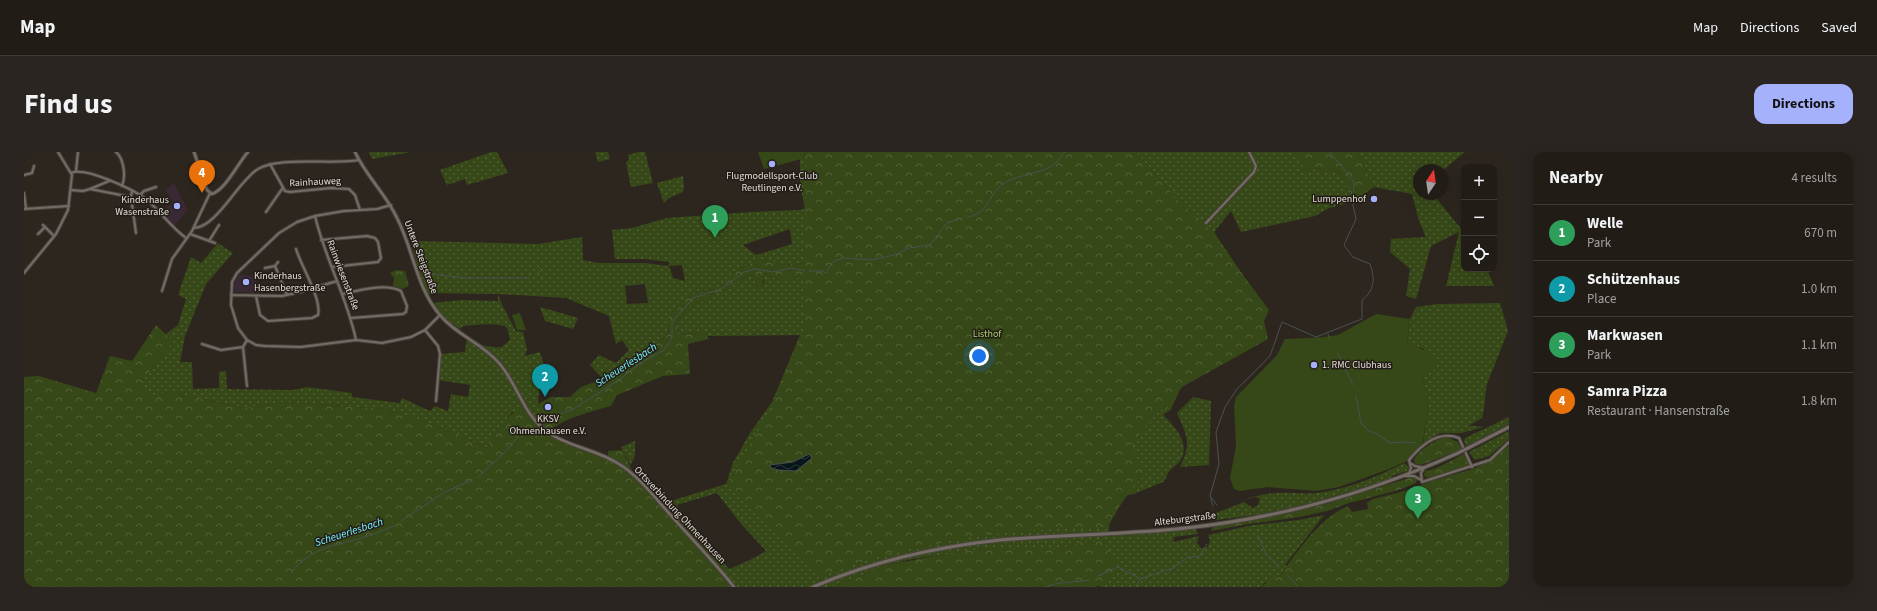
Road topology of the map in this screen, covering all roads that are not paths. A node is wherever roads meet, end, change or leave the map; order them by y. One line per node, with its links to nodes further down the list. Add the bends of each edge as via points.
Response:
1 (58, 152): 12 (street)
2 (78, 152): 11 (street)
3 (116, 152): 15 (street, via 120,156 125,178)
4 (194, 152): 22 (street)
5 (248, 152): 22 (street, via 222,186 215,193)
6 (355, 152): 8 (street, Untere Steigstraße)
7 (1249, 152): 31 (street, via 1256,166 1254,172)
8 (359, 160): 9 (street); 25 (street, Untere Steigstraße)
9 (270, 164): 17 (street, Rainhauweg); 33 (street, via 253,173 220,211)
10 (34, 166): 13 (street, via 32,173)
11 (76, 171): 12 (street); 14 (street)
12 (71, 173): 19 (street)
13 (24, 175)
14 (110, 181): 15 (street); 18 (street)
15 (122, 186): 20 (street)
16 (156, 187): 23 (street)
17 (282, 188): 28 (street, Rainhauweg, via 290,192 349,189 355,195); 29 (street, Rainhauweg)
18 (90, 189): 19 (street, via 83,192); 24 (street)
19 (71, 190): 26 (street)
20 (132, 191): 23 (street); 24 (street)
21 (24, 193): 27 (street)
22 (210, 193): 33 (street)
23 (140, 195): 38 (street)
24 (130, 197): 34 (street)
25 (391, 205): 28 (street); 55 (street, Untere Steigstraße, via 405,235 424,289)
26 (69, 206): 27 (street); 37 (street)
27 (25, 209)
28 (360, 210): 30 (street)
29 (266, 212)
30 (315, 216): 39 (street, Rainwiesenstraße); 52 (street, via 293,224 275,237 237,273 232,282)
31 (1206, 223)
32 (219, 225): 40 (street)
33 (194, 228): 36 (street)
34 (136, 233)
35 (38, 234): 37 (street, via 43,227)
36 (190, 234): 38 (street); 40 (street)
37 (54, 236): 47 (street)
38 (186, 238): 50 (street, via 172,258)
39 (321, 240): 45 (street, Rainwiesenstraße); 45 (street, via 367,236 375,238 378,242 381,258 378,262)
40 (209, 241): 41 (street)
41 (215, 242)
42 (296, 249): 49 (street)
43 (278, 262): 44 (street)
44 (275, 266): 46 (street); 53 (street)
45 (332, 267): 48 (street, Rainwiesenstraße)
46 (265, 268)
47 (24, 271)
48 (337, 281): 49 (street); 51 (street, Rainwiesenstraße)
49 (313, 288): 53 (street); 54 (street, via 319,312 312,318 268,321 260,315)
50 (162, 291)
51 (343, 294): 56 (street, Rainwiesenstraße); 56 (street, via 395,289 401,291 407,306 403,314)
52 (231, 295): 54 (street); 59 (street, via 236,324)
53 (287, 295): 54 (street)
54 (256, 296)
55 (440, 315): 57 (street, Untere Steigstraße); 58 (street)
56 (351, 318): 60 (street, Rainwiesenstraße)
57 (449, 325): 72 (street, Ortsverbindung Ohmenhausen, via 487,351 499,363 508,374 525,407 545,430 562,440 608,457 634,475)
58 (425, 330): 60 (street, via 406,339 389,343); 64 (street, via 438,346 440,354)
59 (247, 340): 60 (street, via 256,345 288,348); 62 (street)
60 (356, 340)
61 (202, 344): 62 (street, via 221,350)
62 (243, 347): 63 (street)
63 (247, 386)
64 (436, 401)
65 (1509, 427): 69 (main road, Alteburgstraße, bridge)
66 (1509, 442): 68 (street, via 1490,460)
67 (1410, 463): 68 (street, via 1413,455 1433,439 1447,435 1459,438); 69 (street); 70 (street, via 1411,470)
68 (1472, 466): 71 (street)
69 (1424, 468): 70 (main road, Alteburgstraße); 71 (street)
70 (1405, 476): 71 (street, via 1414,476); 73 (main road, Alteburgstraße, via 1316,505 1234,521 1174,529 969,544 899,557)
71 (1421, 481)
72 (734, 587)
73 (813, 587)

